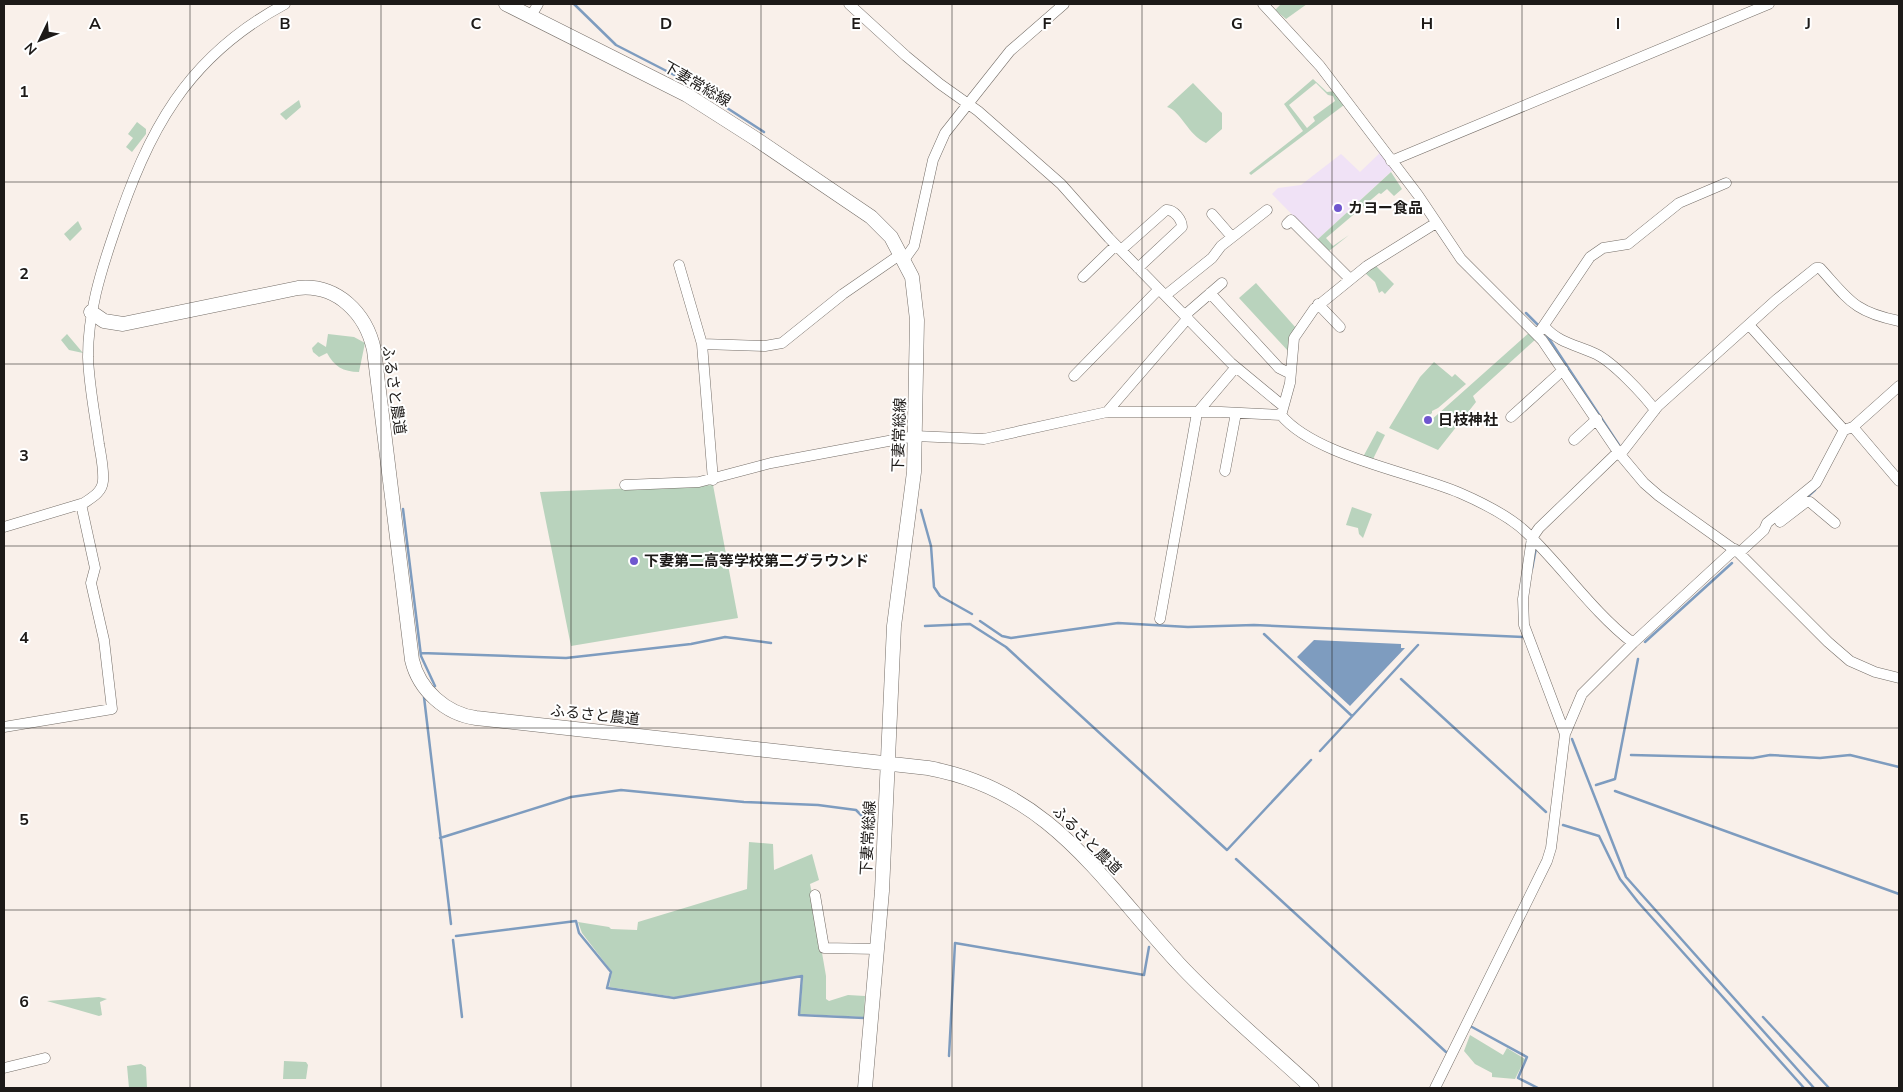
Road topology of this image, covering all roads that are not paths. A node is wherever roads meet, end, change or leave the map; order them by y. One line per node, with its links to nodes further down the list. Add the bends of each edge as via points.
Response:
1 (285, 4): 27 (street, via 250,25 207,61 158,125 128,190)
2 (506, 4): 8 (street, 下妻常総線)
3 (538, 4): 8 (street)
4 (849, 4): 9 (street, via 913,62)
5 (1064, 4): 9 (street, via 1010,51)
6 (1263, 4): 10 (street, via 1320,66)
7 (1769, 4): 10 (street)
8 (531, 16): 18 (street, 下妻常総線, via 641,70 723,117 865,212 891,237)
9 (967, 103): 17 (street, via 1061,184); 18 (street, via 940,143 933,160 914,246)
10 (1391, 161): 14 (street)
11 (1726, 183): 32 (street, via 1679,203 1628,244 1603,248 1590,257)
12 (1267, 210): 16 (street)
13 (1212, 214): 16 (street)
14 (1436, 223): 22 (street); 32 (street, via 1467,265)
15 (1287, 224): 22 (street, via 1291,220)
16 (1232, 238): 24 (street, via 1212,258)
17 (1118, 247): 20 (street); 20 (street, via 1166,210 1173,212 1182,222 1182,227); 21 (street)
18 (902, 257): 33 (street, via 850,289 782,343 765,346); 47 (street, 下妻常総線, via 913,283 917,306)
19 (679, 265): 33 (street)
20 (1138, 268): 24 (street)
21 (1083, 277)
22 (1350, 279): 26 (street)
23 (1222, 283): 25 (street)
24 (1162, 292): 28 (street); 37 (street)
25 (1210, 293): 28 (street); 36 (street, via 1279,368)
26 (1318, 304): 31 (street); 36 (street, via 1294,338)
27 (91, 312): 54 (street, via 89,379 103,480 96,496); 65 (street, ふるさと農道, via 104,321 123,324 306,287 338,296 356,311 366,326 374,350 413,666 428,690 451,710 476,718)
28 (1186, 316): 34 (street); 41 (street)
29 (1899, 321): 30 (street, via 1879,317 1855,306 1820,268 1816,268)
30 (1750, 326): 39 (street); 46 (street)
31 (1340, 327)
32 (1542, 331): 35 (street); 39 (street, via 1602,358 1642,393)
33 (702, 344): 51 (street)
34 (1236, 367): 40 (street); 42 (street)
35 (1563, 370): 44 (street); 45 (street)
36 (1289, 372): 40 (street, via 1290,383)
37 (1074, 376)
38 (1899, 386): 46 (street)
39 (1655, 410): 49 (street)
40 (1282, 411): 43 (street); 58 (street, via 1294,429 1321,444 1457,492 1483,504 1522,528)
41 (1107, 412): 42 (street); 47 (street, via 984,439)
42 (1197, 413): 43 (street); 60 (street)
43 (1236, 413): 50 (street)
44 (1511, 417)
45 (1597, 419): 48 (street); 49 (street)
46 (1849, 428): 52 (street); 57 (street, via 1816,483)
47 (915, 436): 51 (street, via 771,462); 65 (street, 下妻常総線, via 909,524 896,600)
48 (1574, 440)
49 (1619, 453): 58 (street); 59 (street, via 1654,492)
50 (1225, 470)
51 (713, 480): 53 (street)
52 (1899, 481)
53 (625, 485)
54 (80, 504): 56 (street); 63 (street, via 95,568 90,583 104,640 112,709)
55 (1835, 523): 57 (street, via 1806,502 1771,529)
56 (4, 527)
57 (1764, 530): 59 (street)
58 (1532, 538): 61 (street, via 1610,623); 64 (street, via 1523,599 1524,625)
59 (1737, 551): 61 (street); 62 (street, via 1850,661)
60 (1160, 619)
61 (1633, 643): 64 (street, via 1582,694)
62 (1899, 678)
63 (4, 727)
64 (1565, 734): 72 (street, via 1547,861)
65 (888, 764): 67 (street, 下妻常総線); 71 (street, ふるさと農道, via 939,770 970,779 1002,792 1041,816 1083,857 1180,965)
66 (815, 895): 67 (street, via 824,948)
67 (878, 949): 70 (street, 下妻常総線)
68 (45, 1058): 69 (street)
69 (4, 1068)
70 (865, 1088)
71 (1312, 1088)
72 (1435, 1088)

